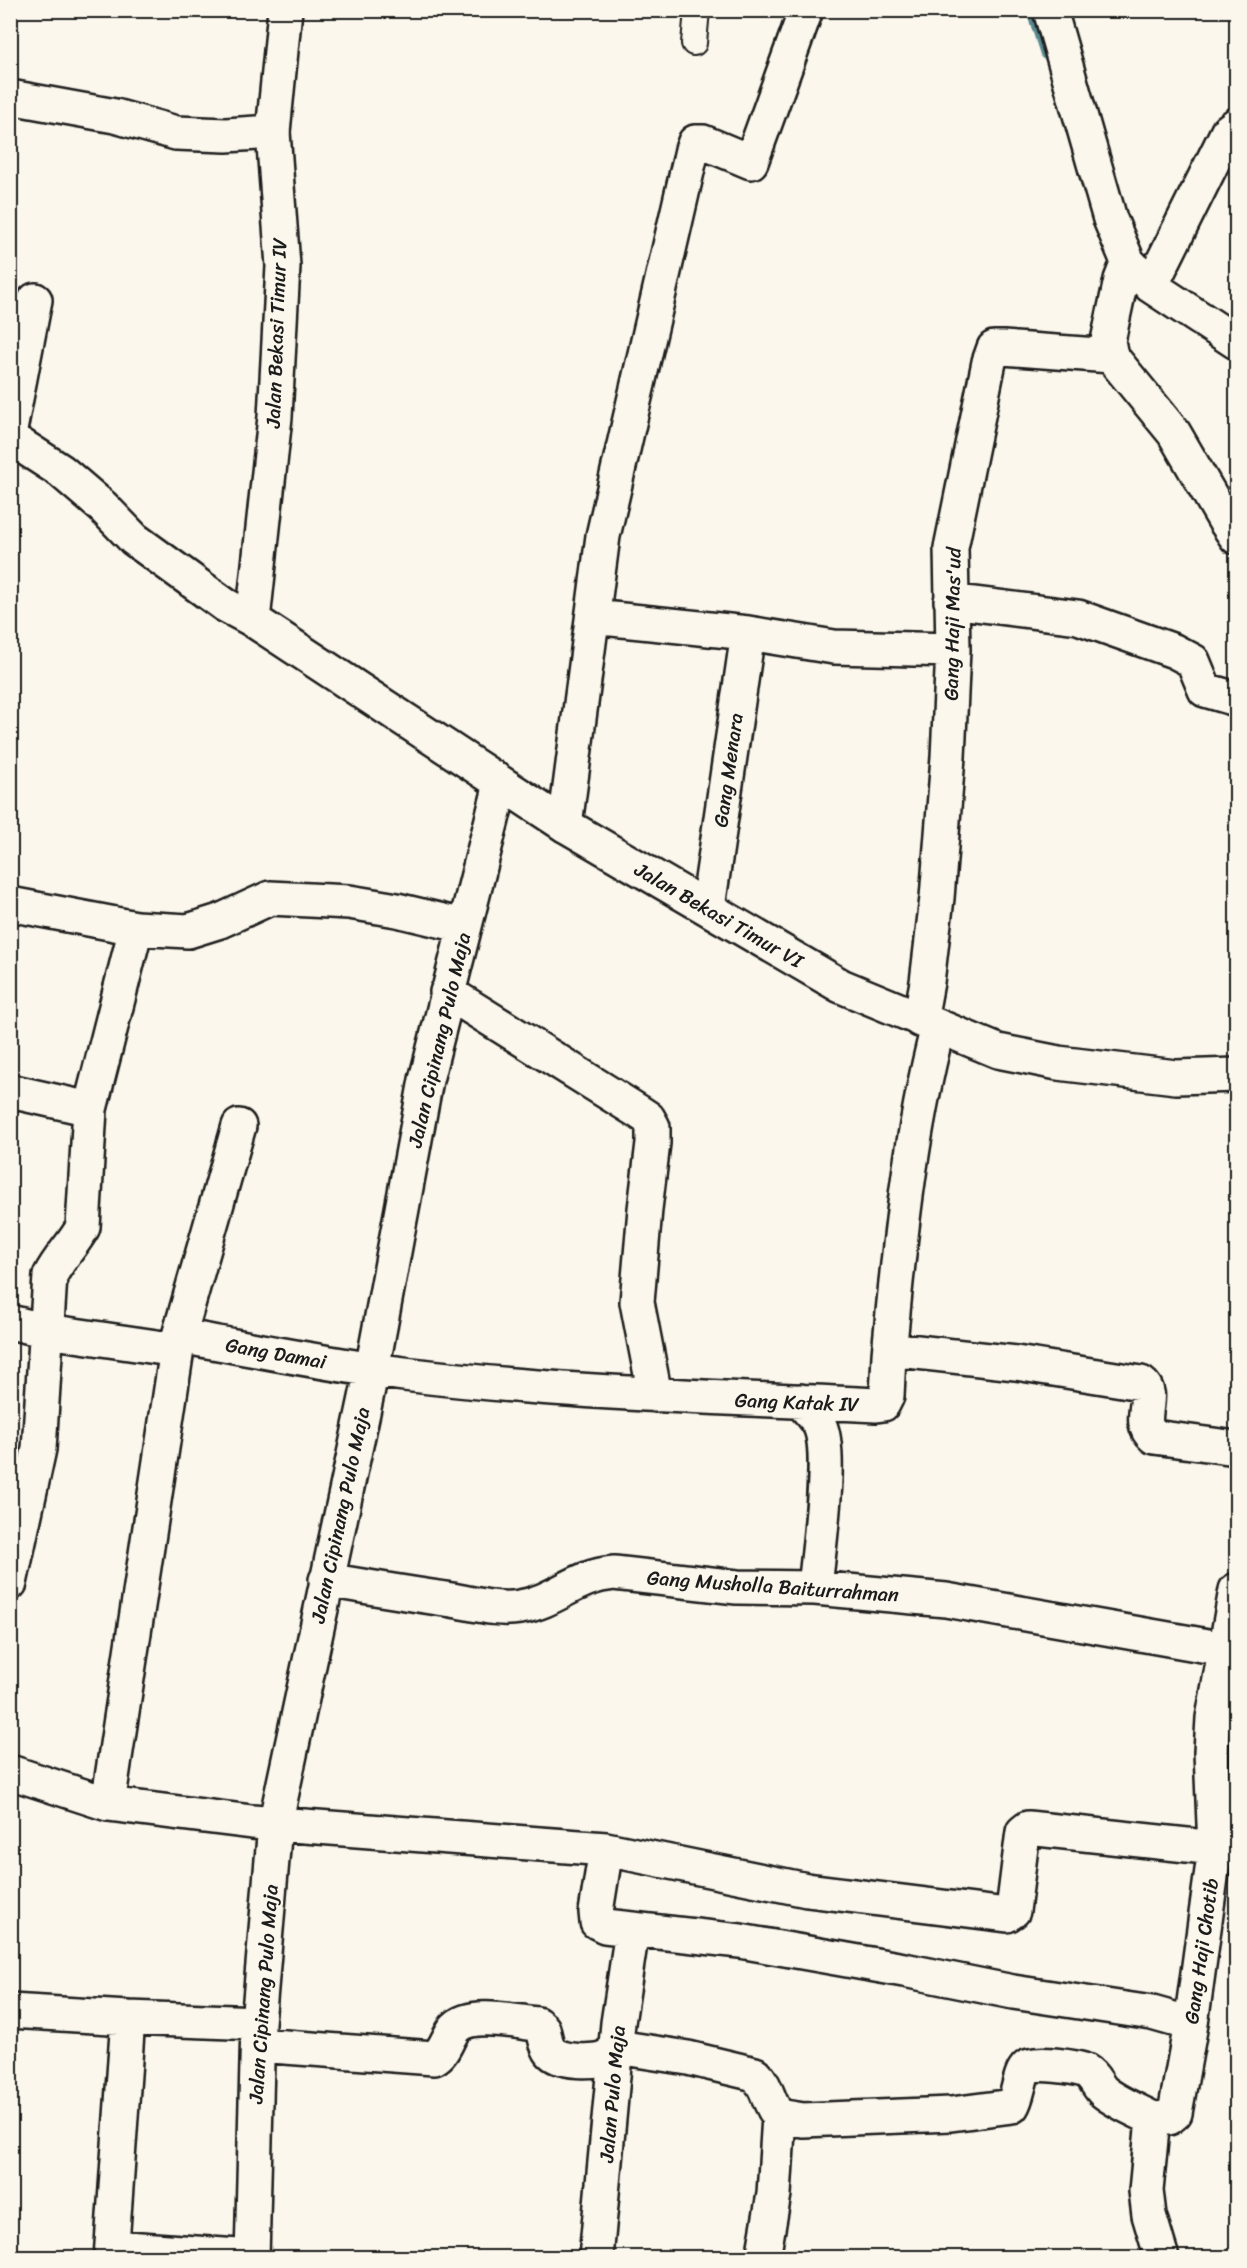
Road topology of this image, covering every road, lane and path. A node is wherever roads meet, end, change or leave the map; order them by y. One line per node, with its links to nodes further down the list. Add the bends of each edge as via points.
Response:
1 (285, 10): 8 (street, Jalan Bekasi Timur IV)
2 (697, 10): 5 (lane)
3 (806, 10): 17 (street, via 751,162 708,143 695,142 692,150 603,536)
4 (1050, 10): 9 (street, via 1110,219)
5 (694, 43)
6 (10, 97): 8 (street, via 115,116 176,133)
7 (1236, 125): 9 (street, via 1228,131)
8 (273, 132): 18 (street, Jalan Bekasi Timur IV, via 283,266 275,417)
9 (1131, 275): 11 (street); 12 (street, via 1108,341)
10 (35, 300): 13 (street)
11 (1236, 342)
12 (1111, 356): 15 (street, via 1174,433); 16 (street, Gang Haji Mas'ud, via 994,348 951,548)
13 (10, 430)
14 (10, 438): 18 (street, Jalan Bekasi Timur VI, via 61,471 134,539 225,605)
15 (1236, 537)
16 (951, 601): 20 (street, Gang Haji Mas'ud); 21 (street, via 1078,617 1174,651 1193,661 1205,690)
17 (593, 617): 19 (street); 23 (street)
18 (253, 620): 22 (street, Jalan Bekasi Timur VI)
19 (748, 633): 20 (street, via 834,647); 25 (street, Gang Menara)
20 (953, 650): 29 (street, Gang Haji Mas'ud, via 937,898 927,982)
21 (1236, 699)
22 (501, 784): 23 (street, Jalan Bekasi Timur VI); 26 (street, Jalan Cipinang Pulo Maja)
23 (564, 825): 25 (street, Jalan Bekasi Timur VI)
24 (10, 904): 27 (street)
25 (708, 907): 29 (street, Jalan Bekasi Timur VI, via 842,986)
26 (465, 926): 27 (street, via 349,902 270,898 188,931); 28 (street, Jalan Cipinang Pulo Maja)
27 (136, 928): 32 (street)
28 (447, 992): 38 (street, Jalan Cipinang Pulo Maja, via 426,1080); 39 (street, via 648,1118 653,1127 637,1302)
29 (929, 1023): 30 (street, Jalan Bekasi Timur VI, via 998,1051 1058,1063 1176,1077); 37 (street, Gang Haji Mas'ud, via 900,1233)
30 (1236, 1075)
31 (10, 1091): 32 (street)
32 (90, 1109): 35 (street, via 83,1227 50,1276)
33 (239, 1126): 36 (street)
34 (10, 1322): 35 (street, Gang Damai)
35 (47, 1331): 36 (street, Gang Damai); 43 (street, via 39,1449)
36 (178, 1343): 38 (street, Gang Damai); 49 (street)
37 (889, 1355): 40 (street, Gang Katak IV, via 883,1404); 41 (street, via 899,1350 1016,1363 1140,1383 1147,1392 1145,1424 1154,1437)
38 (372, 1370): 39 (street, Gang Katak IV); 42 (street, Jalan Cipinang Pulo Maja)
39 (656, 1395): 40 (street, Gang Katak IV)
40 (800, 1401): 44 (street, via 821,1427 824,1442)
41 (1236, 1448)
42 (326, 1580): 44 (street, Gang Musholla Baiturrahman, via 506,1609 537,1604 579,1581 614,1573 737,1587); 50 (street, Jalan Cipinang Pulo Maja)
43 (10, 1583)
44 (815, 1588): 46 (street, Gang Musholla Baiturrahman, via 946,1600)
45 (1236, 1590): 46 (street, Gang Haji Chotib)
46 (1225, 1649): 47 (street, Gang Haji Chotib, via 1213,1718)
47 (1224, 1754): 51 (street, Gang Haji Chotib)
48 (10, 1772): 49 (street)
49 (108, 1804): 50 (street)
50 (275, 1825): 52 (street); 57 (street, Jalan Cipinang Pulo Maja)
51 (1215, 1848): 52 (street, via 1028,1828 1023,1832 1012,1911 1007,1915 807,1890); 56 (street, Gang Haji Chotib)
52 (606, 1849): 53 (street, via 597,1922)
53 (632, 1931): 56 (street, via 751,1943 1013,1992 1152,2013); 58 (street, Jalan Pulo Maja)
54 (10, 2011): 55 (street)
55 (128, 2018): 57 (street); 61 (street)
56 (1191, 2024): 60 (street, Gang Haji Chotib, via 1175,2113 1169,2118)
57 (258, 2034): 58 (street, via 434,2058 464,2021 482,2019 537,2024 556,2056 590,2062 607,2056); 62 (street, Jalan Cipinang Pulo Maja)
58 (617, 2047): 59 (street, via 755,2074 762,2080 771,2107); 63 (street, Jalan Pulo Maja)
59 (779, 2116): 60 (street, via 803,2120 951,2114 1012,2106 1023,2072 1036,2063 1085,2071 1102,2091); 64 (street, via 774,2194)
60 (1154, 2119): 65 (street, via 1146,2191)
61 (111, 2252): 62 (street)
62 (252, 2257)
63 (596, 2258)
64 (763, 2258)
65 (1162, 2258)

